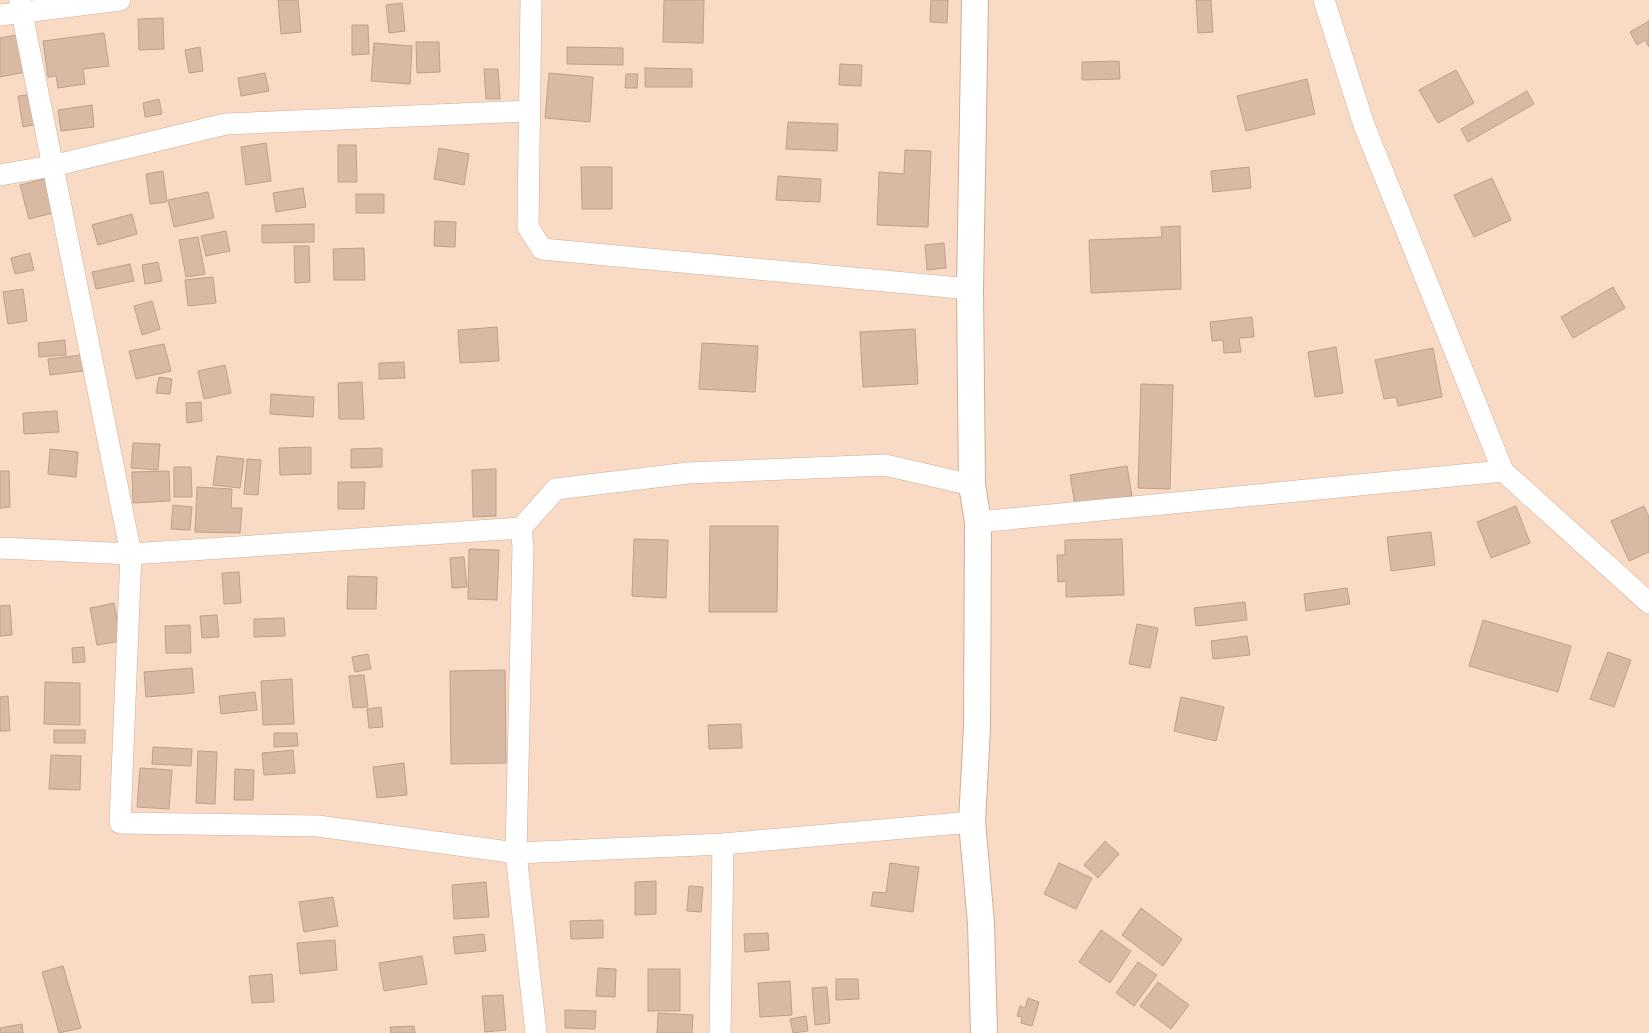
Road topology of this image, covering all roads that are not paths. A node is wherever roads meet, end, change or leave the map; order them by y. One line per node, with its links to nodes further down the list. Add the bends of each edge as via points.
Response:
1 (120, 0): 5 (street)
2 (531, 0): 7 (street)
3 (975, 0): 10 (street)
4 (1324, 0): 11 (street, via 1364,125)
5 (21, 6): 6 (street); 8 (street)
6 (0, 15)
7 (530, 111): 8 (street, via 226,124); 10 (street, via 528,227 542,249)
8 (52, 166): 9 (street); 16 (street)
9 (0, 175)
10 (970, 289): 12 (street)
11 (1503, 471): 13 (street); 17 (street)
12 (972, 485): 13 (street); 14 (street, via 885,465 688,473 556,489)
13 (978, 522): 18 (street, via 977,728)
14 (521, 528): 16 (street); 20 (street)
15 (0, 548): 16 (street)
16 (131, 554): 20 (street, via 120,823 318,826)
17 (1649, 603)
18 (972, 822): 19 (street); 23 (street, via 981,922)
19 (722, 844): 20 (street); 22 (street)
20 (516, 852): 21 (street)
21 (536, 1033)
22 (720, 1033)
23 (984, 1033)

